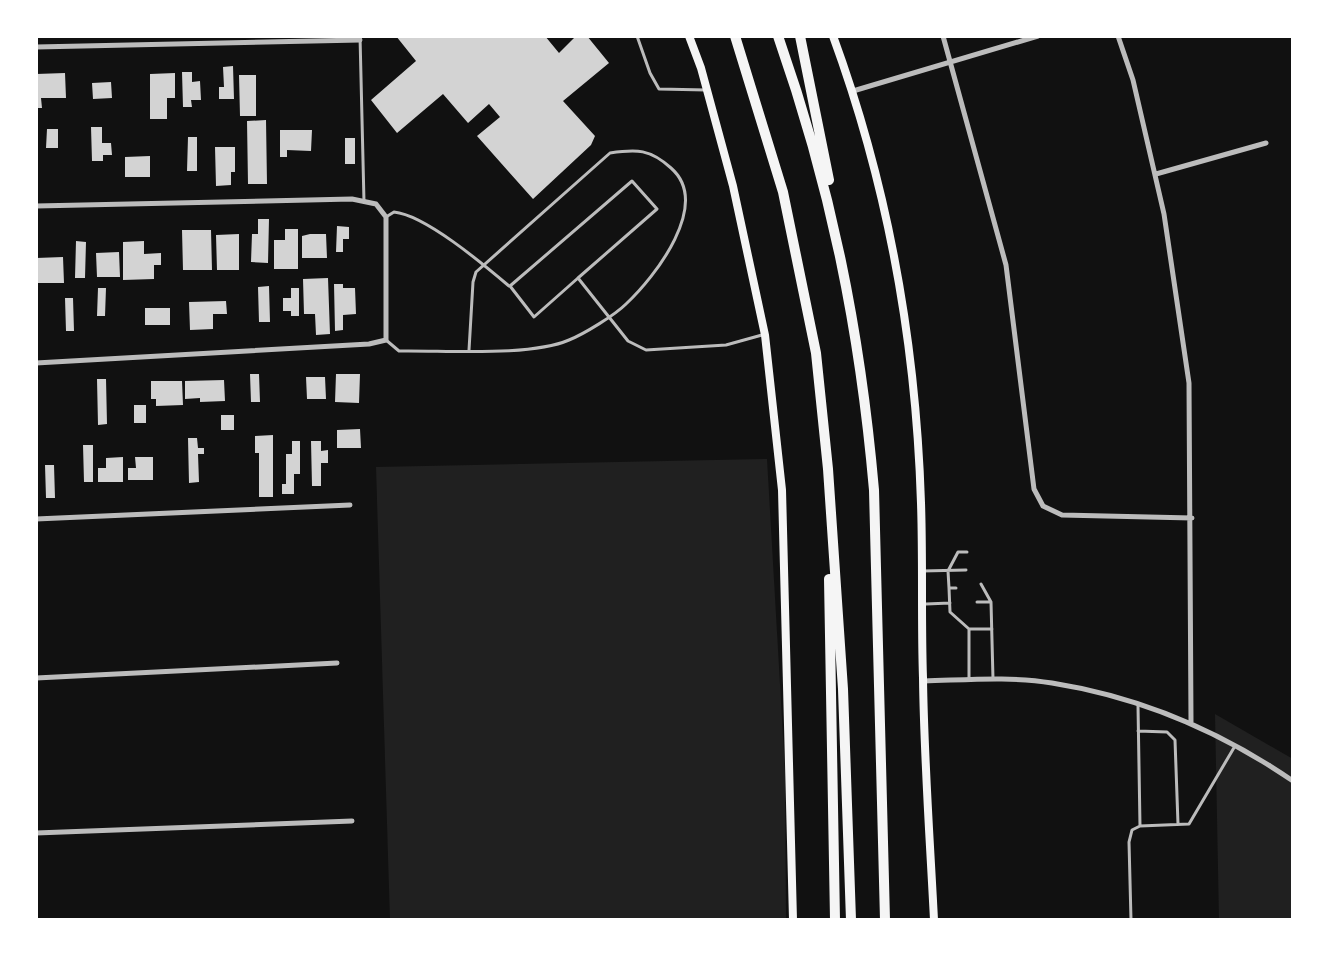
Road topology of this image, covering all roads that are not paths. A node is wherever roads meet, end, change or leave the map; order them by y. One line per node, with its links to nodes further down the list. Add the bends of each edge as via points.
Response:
1 (637, 36): 13 (lane, via 659,89)
2 (689, 36): 13 (main road)
3 (735, 36): 29 (highway, via 795,241 816,353)
4 (778, 36): 20 (highway)
5 (800, 36): 20 (highway)
6 (833, 36): 14 (main road)
7 (943, 36): 12 (street)
8 (1038, 36): 12 (street)
9 (1118, 36): 16 (street)
10 (360, 38): 11 (street); 17 (lane)
11 (36, 47)
12 (952, 63): 14 (street); 31 (street, via 1006,265 1034,489 1043,506 1062,515)
13 (707, 90): 25 (main road)
14 (853, 91): 35 (main road, via 895,257 911,375)
15 (1266, 143): 16 (street)
16 (1156, 174): 31 (street, via 1189,383)
17 (364, 202): 18 (street); 19 (street, via 376,204)
18 (36, 206)
19 (386, 217): 21 (lane, via 410,213); 26 (street)
20 (842, 261): 63 (highway, via 860,355 874,490)
21 (484, 265): 23 (lane); 24 (lane, via 610,153 633,150 657,156 678,173 686,196 684,220 661,262 625,305); 27 (lane, via 473,282)
22 (578, 278): 23 (lane, via 534,317); 23 (lane, via 657,209 632,181); 24 (lane)
23 (510, 286)
24 (609, 315): 25 (lane, via 628,341 646,350 726,345); 27 (lane, via 569,340 527,349)
25 (765, 335): 60 (main road, via 782,490)
26 (386, 340): 27 (lane, via 399,351); 28 (street)
27 (469, 350)
28 (36, 363)
29 (828, 469): 61 (highway); 62 (highway)
30 (350, 505): 32 (street)
31 (1192, 518): 52 (street)
32 (36, 519)
33 (967, 552): 36 (lane, via 958,552)
34 (966, 570): 36 (lane)
35 (922, 571): 36 (lane); 43 (main road)
36 (948, 571): 38 (lane)
37 (981, 584): 41 (lane)
38 (949, 588): 39 (lane); 42 (lane)
39 (956, 588)
40 (977, 602): 41 (lane)
41 (991, 602): 45 (lane)
42 (950, 603): 43 (lane); 44 (lane, via 950,612)
43 (922, 604): 50 (main road)
44 (969, 629): 45 (lane); 49 (lane)
45 (992, 629): 48 (lane)
46 (337, 663): 47 (street)
47 (36, 678)
48 (993, 679): 49 (street); 51 (street, via 1050,682)
49 (969, 680): 50 (street)
50 (923, 681): 64 (main road)
51 (1138, 704): 52 (street); 53 (lane)
52 (1191, 722): 54 (street)
53 (1138, 731): 57 (lane, via 1167,732 1175,740); 58 (lane)
54 (1236, 745): 55 (street); 57 (lane, via 1189,824)
55 (1293, 781)
56 (352, 821): 59 (street)
57 (1178, 825): 58 (lane)
58 (1140, 826): 65 (lane, via 1129,835)
59 (36, 833)
60 (793, 920)
61 (835, 920)
62 (851, 920)
63 (885, 920)
64 (934, 920)
65 (1131, 920)

